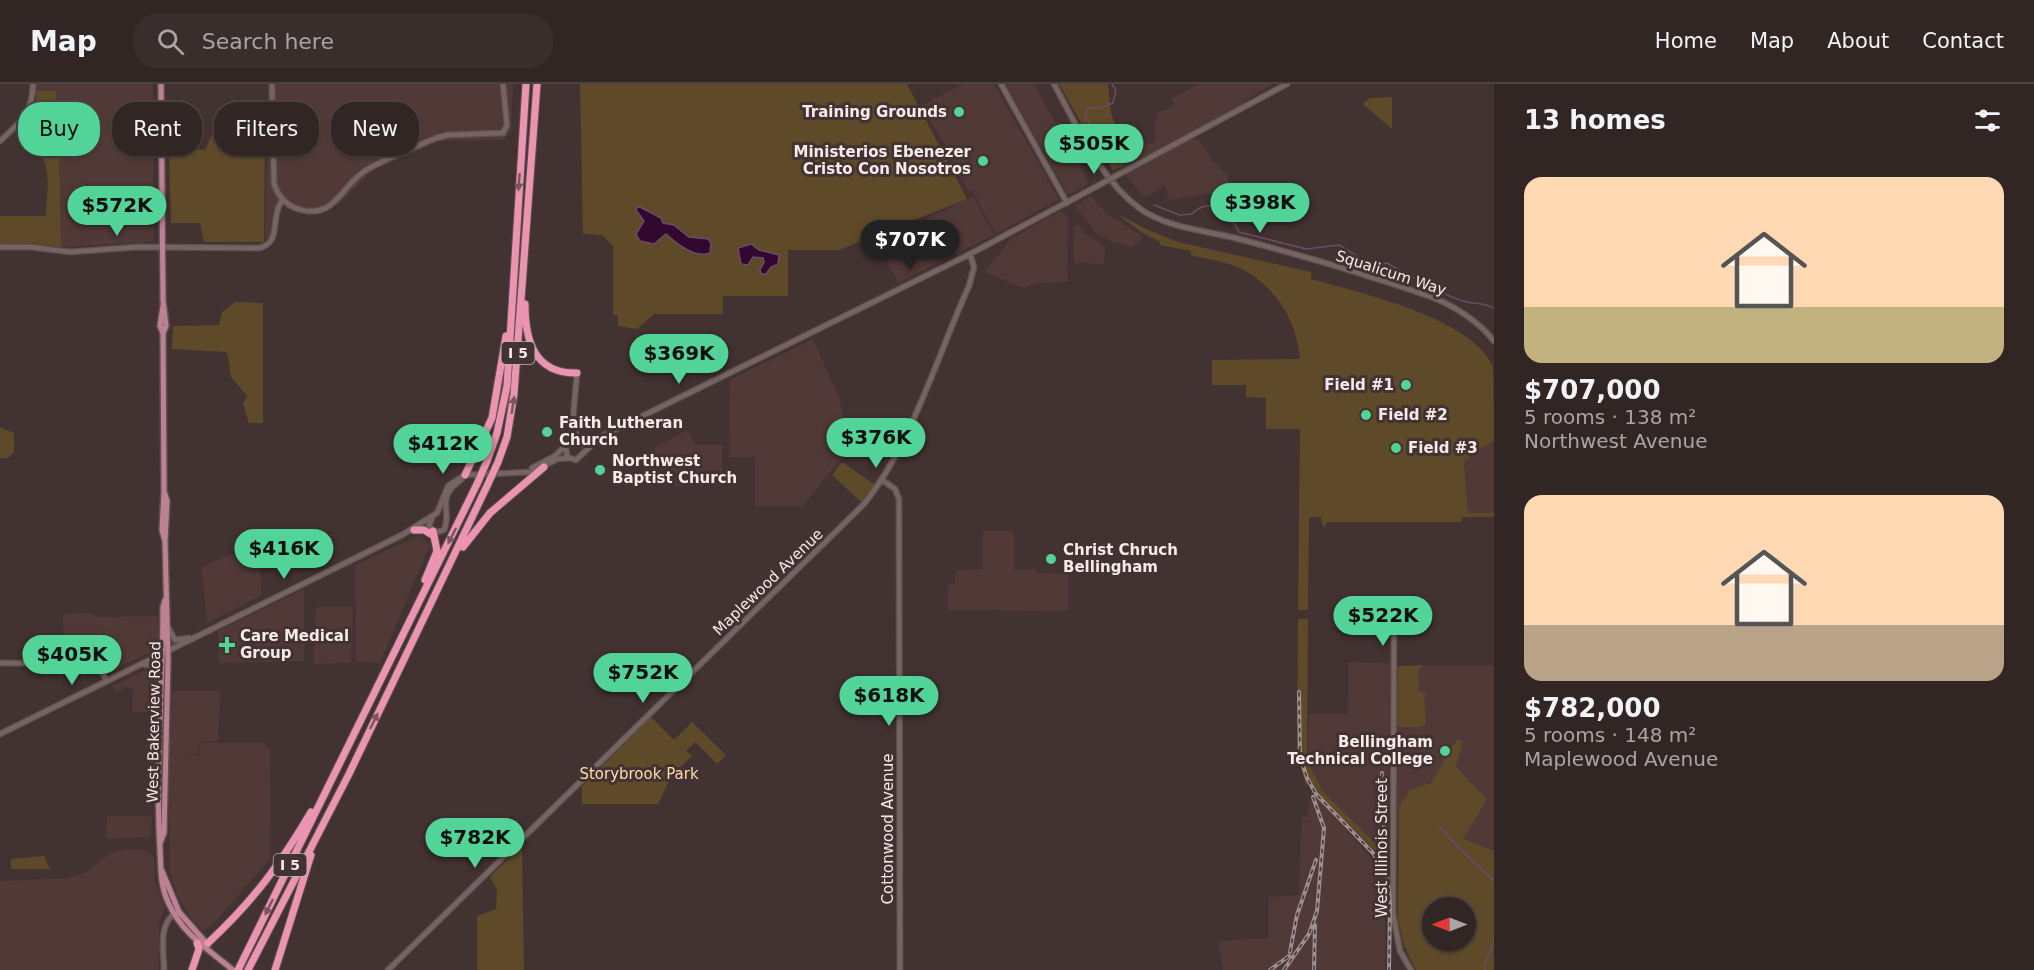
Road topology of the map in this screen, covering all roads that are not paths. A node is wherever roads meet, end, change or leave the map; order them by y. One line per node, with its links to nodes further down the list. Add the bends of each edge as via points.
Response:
1 (33, 84): 10 (street, via 30,110)
2 (161, 84): 15 (main road, West Bakerview Road)
3 (272, 84): 11 (street, via 273,178)
4 (504, 84): 11 (street, via 507,125 501,134 436,138 366,169 339,199 318,210 297,208)
5 (526, 84): 17 (highway, I 5, one-way to 17)
6 (537, 84): 13 (highway, I 5)
7 (1001, 84): 12 (street)
8 (1054, 84): 18 (street, Squalicum Way, via 1094,154 1124,194 1140,208 1172,225 1236,239 1432,297 1467,316)
9 (1287, 84): 12 (street, bridge)
10 (0, 141)
11 (283, 200): 15 (street, via 275,211 273,238 264,247)
12 (1067, 203): 16 (street)
13 (525, 243): 19 (highway, via 525,324 529,343 550,366); 37 (highway, I 5, one-way to 13, bridge, via 507,436 514,394)
14 (0, 247): 15 (street, via 70,252)
15 (163, 247): 38 (main road, West Bakerview Road, via 160,326)
16 (970, 254): 21 (street); 30 (street, Maplewood Avenue, via 974,270 969,286)
17 (512, 283): 29 (highway, via 492,418); 42 (highway, I 5, one-way to 42, bridge, via 507,386 497,433 477,484)
18 (1494, 341)
19 (577, 373): 20 (street)
20 (573, 425): 22 (street); 23 (street)
21 (603, 435): 22 (street); 24 (street)
22 (580, 444): 23 (street); 24 (street)
23 (567, 446): 25 (street); 27 (street)
24 (583, 453): 25 (street, via 578,460)
25 (569, 458): 26 (street, via 561,457)
26 (543, 467): 27 (street); 37 (highway, via 484,520)
27 (526, 472): 28 (street)
28 (479, 473): 29 (street); 32 (street, via 453,486 445,501)
29 (465, 475): 31 (street, via 448,486)
30 (882, 480): 64 (street, Maplewood Avenue, via 856,513); 65 (street, Cottonwood Avenue, via 895,489 899,499)
31 (433, 517): 32 (street, via 440,515); 34 (street, via 429,523); 35 (street)
32 (446, 520): 34 (street, via 443,531)
33 (414, 530): 34 (street); 35 (street); 36 (highway, via 427,531)
34 (432, 530): 36 (highway)
35 (402, 535): 41 (street)
36 (436, 540): 42 (highway, via 436,555)
37 (436, 595): 52 (highway, I 5, one-way to 37)
38 (165, 600): 40 (main road, West Bakerview Road); 43 (main road, West Bakerview Road)
39 (1394, 615): 66 (street, West Illinois Street, via 1393,914 1400,951)
40 (167, 618): 41 (street, via 175,640); 43 (main road, West Bakerview Road)
41 (203, 633): 43 (street)
42 (397, 645): 50 (highway, I 5)
43 (166, 653): 45 (street); 46 (main road, West Bakerview Road); 51 (main road, West Bakerview Road)
44 (0, 663): 47 (street, via 89,664 99,669)
45 (129, 671): 46 (street, via 153,663 160,667); 47 (street)
46 (163, 677): 49 (main road, West Bakerview Road)
47 (107, 681): 48 (street)
48 (0, 734)
49 (160, 736): 51 (main road); 53 (main road, West Bakerview Road)
50 (340, 760): 57 (highway, via 272,876); 61 (highway, I 5, one-way to 61)
51 (164, 761): 53 (main road, West Bakerview Road, via 164,833)
52 (349, 774): 62 (highway, I 5); 63 (highway, via 311,856)
53 (160, 844): 54 (main road, West Bakerview Road)
54 (162, 871): 55 (main road, West Bakerview Road, via 160,880); 57 (main road, West Bakerview Road, via 179,912)
55 (174, 914): 56 (main road, West Bakerview Road); 58 (street, via 164,928)
56 (197, 943): 57 (main road, West Bakerview Road); 59 (highway, via 199,949)
57 (209, 946): 60 (main road, West Bakerview Road)
58 (164, 970)
59 (192, 970)
60 (233, 970)
61 (238, 970)
62 (248, 970)
63 (275, 970)
64 (388, 970)
65 (900, 970)
66 (1411, 970)

